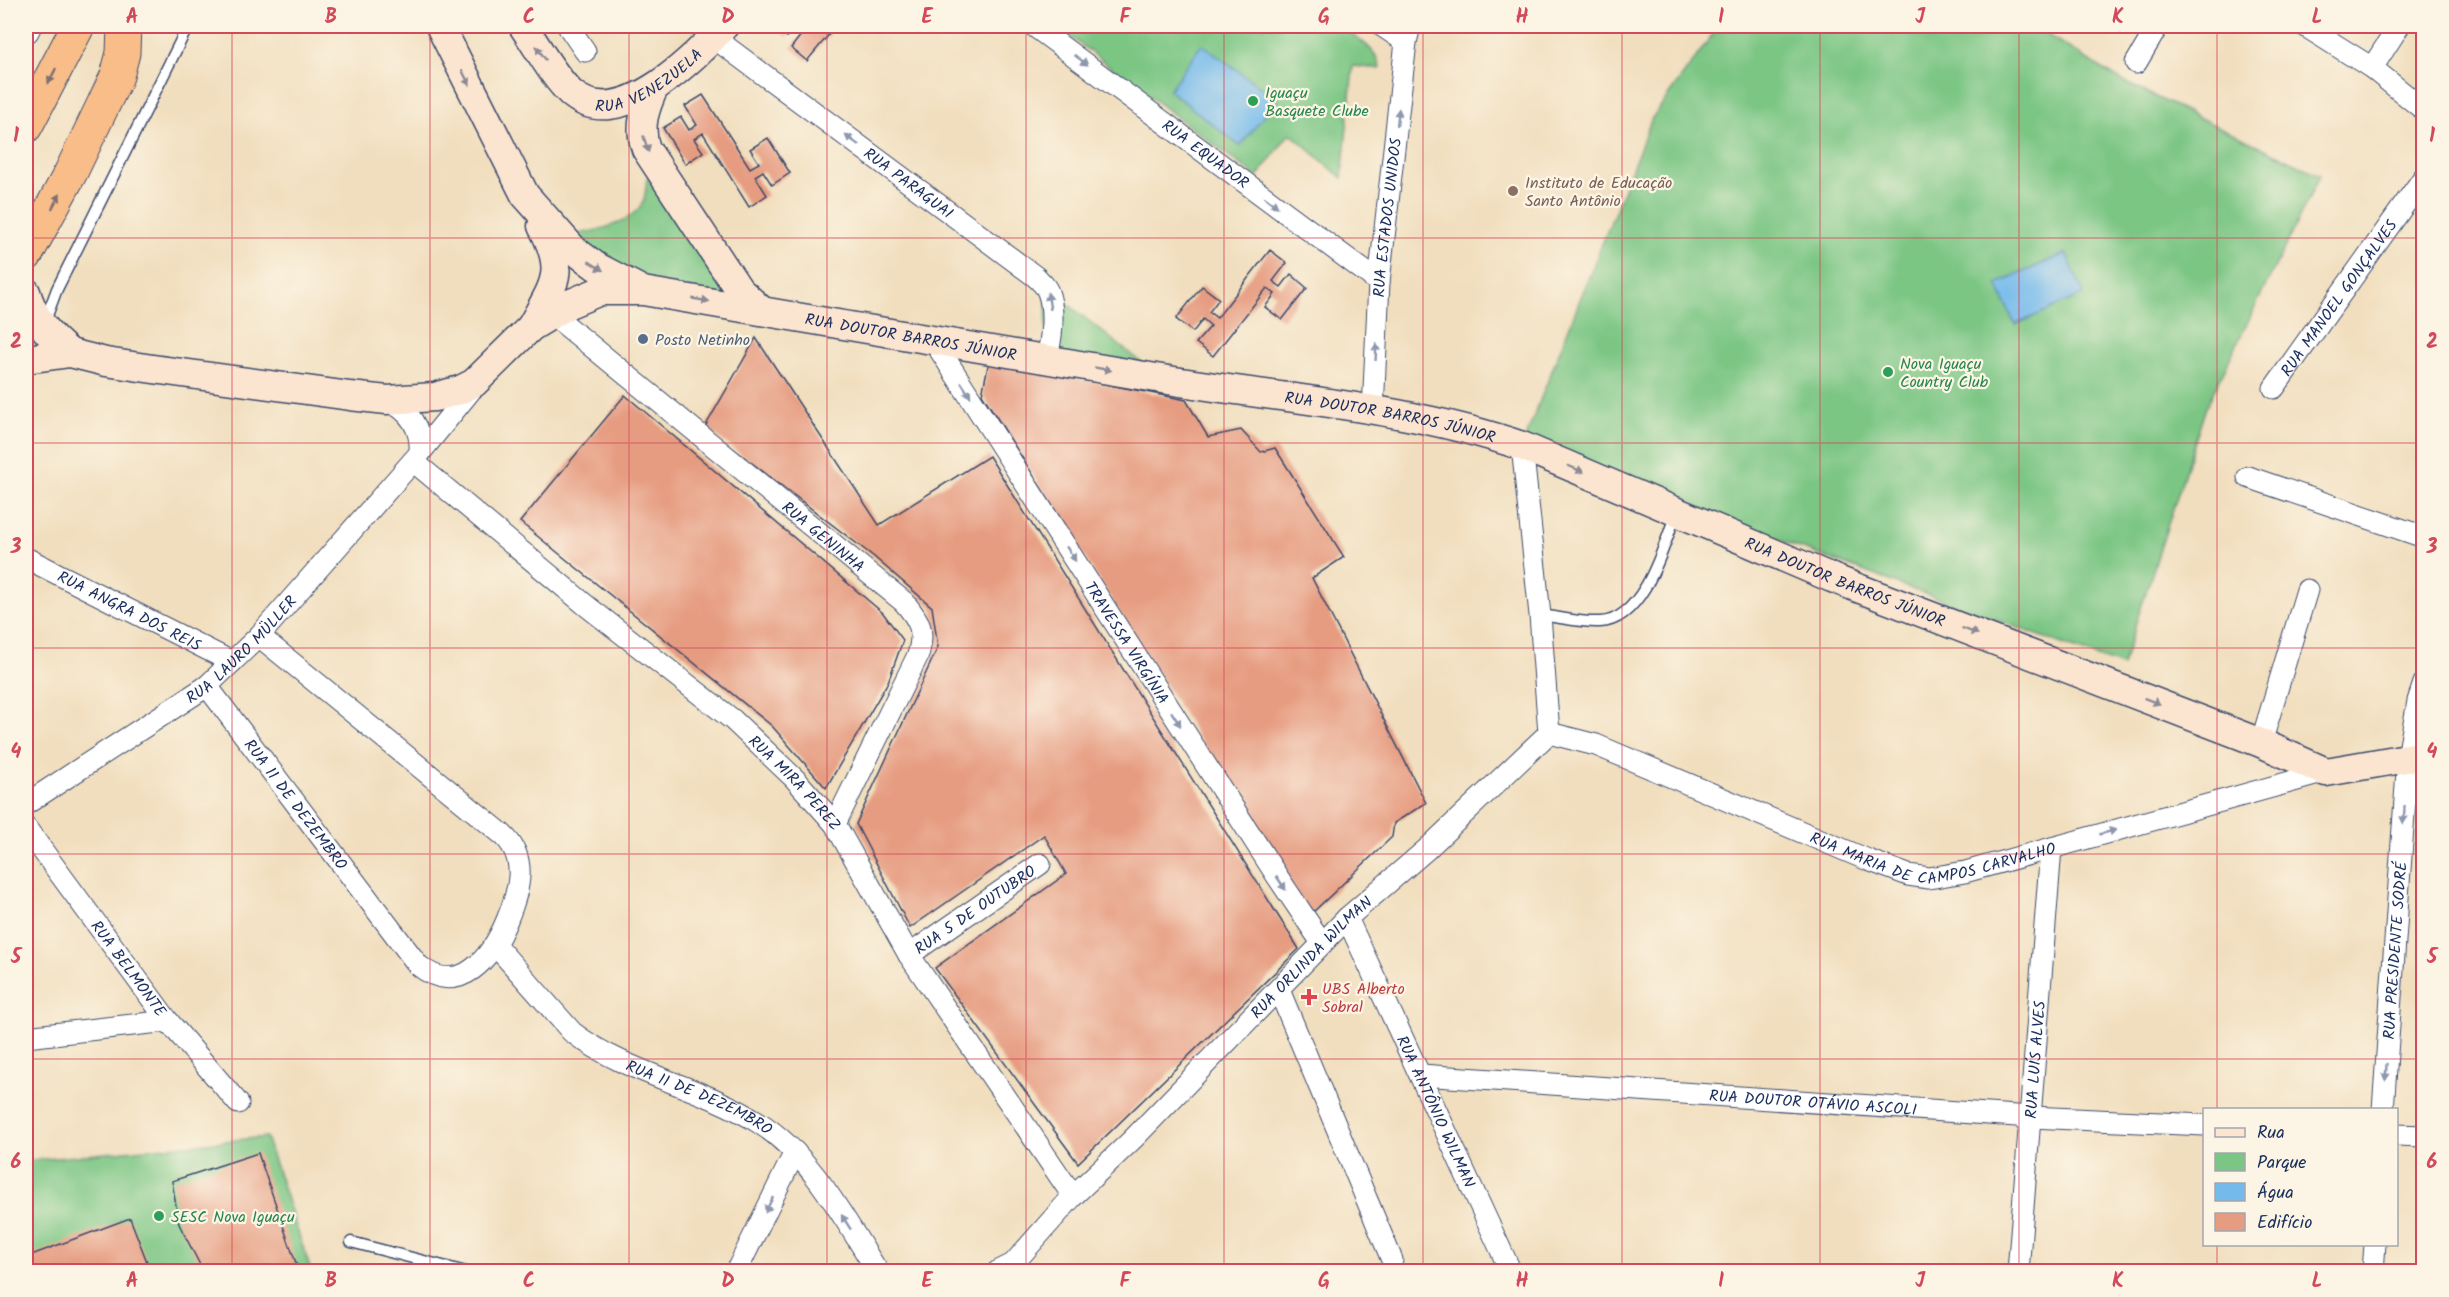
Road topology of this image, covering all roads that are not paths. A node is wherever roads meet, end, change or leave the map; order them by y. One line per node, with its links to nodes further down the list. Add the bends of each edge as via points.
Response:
1 (28, 26): 13 (street)
2 (78, 26): 21 (highway, one-way to 21)
3 (124, 26): 24 (highway); 25 (highway, one-way to 3, via 117,76)
4 (188, 26): 31 (lane, via 57,289)
5 (440, 26): 23 (main road, RUA DOUTOR BARROS JÚNIOR, one-way to 23)
6 (523, 26): 19 (main road, RUA VENEZUELA, one-way to 6, via 600,106 583,102 562,83)
7 (568, 26): 16 (street)
8 (1034, 26): 26 (street, RUA EQUADOR, one-way to 26)
9 (1382, 26): 15 (street)
10 (2158, 26): 17 (street)
11 (2306, 26): 18 (street)
12 (2398, 26): 18 (street)
13 (26, 30)
14 (719, 31): 19 (main road, RUA VENEZUELA); 35 (street, RUA PARAGUAI, one-way to 14, via 1050,335 1046,287)
15 (1408, 34): 26 (street, RUA ESTADOS UNIDOS, one-way to 15)
16 (585, 51)
17 (2136, 63)
18 (2372, 68): 20 (street)
19 (654, 88): 29 (main road, one-way to 29, via 643,120 646,149 739,290)
20 (2424, 110)
21 (26, 126)
22 (2424, 177): 37 (street, RUA MANOEL GONÇALVES)
23 (525, 195): 27 (main road, RUA DOUTOR BARROS JÚNIOR, one-way to 27, via 574,250 597,267); 30 (main road, RUA LAURO MÜLLER, via 553,246 556,260 554,283)
24 (26, 210)
25 (26, 257)
26 (1379, 282): 39 (street, RUA ESTADOS UNIDOS, one-way to 26)
27 (644, 291): 29 (main road, RUA DOUTOR BARROS JÚNIOR, one-way to 29); 30 (main road, RUA LAURO MÜLLER, via 600,291)
28 (26, 292): 31 (main road, RUA LAURO MÜLLER)
29 (760, 310): 32 (main road, RUA DOUTOR BARROS JÚNIOR)
30 (542, 320): 36 (main road, RUA LAURO MÜLLER); 57 (street, RUA GENINHA, via 904,602 916,616 922,640 918,655)
31 (42, 327): 33 (main road, RUA LAURO MÜLLER)
32 (934, 341): 35 (main road, RUA DOUTOR BARROS JÚNIOR); 62 (street, TRAVESSA VIRGÍNIA, one-way to 62)
33 (70, 353): 34 (main road, RUA LAURO MÜLLER); 38 (main road, RUA LAURO MÜLLER, via 153,369)
34 (26, 359)
35 (1046, 359): 39 (main road, RUA DOUTOR BARROS JÚNIOR, one-way to 39)
36 (482, 377): 38 (main road, RUA LAURO MÜLLER, via 468,387 442,396); 41 (street, RUA LAURO MÜLLER)
37 (2274, 388)
38 (387, 400): 41 (street, RUA LAURO MÜLLER, via 410,415 419,436)
39 (1373, 411): 40 (main road, RUA DOUTOR BARROS JÚNIOR, via 1483,433)
40 (1522, 446): 43 (main road, RUA DOUTOR BARROS JÚNIOR, one-way to 43); 47 (street)
41 (416, 457): 48 (street, RUA LAURO MÜLLER); 57 (street, RUA MIRA PEREZ, via 588,607 733,720)
42 (2248, 477): 44 (street)
43 (1677, 512): 47 (lane, via 1653,575 1627,612 1602,622); 53 (main road, RUA DOUTOR BARROS JÚNIOR, one-way to 53, via 1832,578)
44 (2424, 537)
45 (26, 558): 49 (street, RUA ANGRA DOS REIS)
46 (2307, 590): 53 (street)
47 (1540, 615): 52 (street)
48 (259, 636): 49 (street, RUA LAURO MÜLLER); 63 (street, RUA 11 DE DEZEMBRO, via 507,838 516,854 519,882)
49 (232, 662): 51 (street, RUA LAURO MÜLLER)
50 (2424, 683): 54 (street, RUA PRESIDENTE SODRÉ, via 2418,700)
51 (207, 686): 56 (street, RUA LAURO MÜLLER); 63 (street, RUA 11 DE DEZEMBRO, via 418,965 437,977 456,976 479,964)
52 (1549, 733): 59 (street, RUA MARIA DE CAMPOS CARVALHO, via 1596,745 1908,875 1929,878 1965,872); 61 (street, RUA ORLINDA WILMAN, via 1427,849)
53 (2261, 743): 55 (main road, RUA DOUTOR BARROS JÚNIOR)
54 (2416, 756): 55 (main road); 70 (street, RUA PRESIDENTE SODRÉ, one-way to 70)
55 (2326, 772): 59 (street, RUA MARIA DE CAMPOS CARVALHO, one-way to 55)
56 (26, 804)
57 (835, 824): 64 (street, RUA MIRA PEREZ)
58 (26, 828): 66 (street, RUA BELMONTE)
59 (2051, 848): 71 (street, RUA LUÍS ALVES)
60 (1040, 864): 64 (street, RUA 5 DE OUTUBRO)
61 (1347, 918): 62 (street, RUA ORLINDA WILMAN); 68 (street, RUA ANTÔNIO WILMAN)
62 (1322, 943): 65 (street, RUA ORLINDA WILMAN)
63 (496, 946): 75 (street, RUA 11 DE DEZEMBRO, via 572,1032 587,1043 635,1069 756,1121)
64 (909, 955): 76 (street, RUA MIRA PEREZ)
65 (1279, 990): 76 (street, RUA ORLINDA WILMAN); 79 (street)
66 (168, 1021): 67 (street); 69 (street, RUA BELMONTE)
67 (26, 1037)
68 (1421, 1075): 71 (street, RUA DOUTOR OTÁVIO ASCOLI); 84 (street, RUA ANTÔNIO WILMAN)
69 (238, 1103)
70 (2383, 1108)
71 (2031, 1117): 72 (street, RUA DOUTOR OTÁVIO ASCOLI); 85 (street, RUA LUÍS ALVES)
72 (2203, 1125)
73 (2398, 1134): 74 (street)
74 (2424, 1136)
75 (795, 1152): 82 (street, one-way to 82); 83 (street, RUA 11 DE DEZEMBRO, one-way to 75, via 828,1193)
76 (1073, 1196): 80 (street, RUA ORLINDA WILMAN)
77 (351, 1242): 81 (lane)
78 (2375, 1246): 86 (street)
79 (1392, 1260)
80 (1006, 1269)
81 (466, 1272)
82 (736, 1272)
83 (878, 1272)
84 (1510, 1272)
85 (2018, 1272)
86 (2373, 1272)

